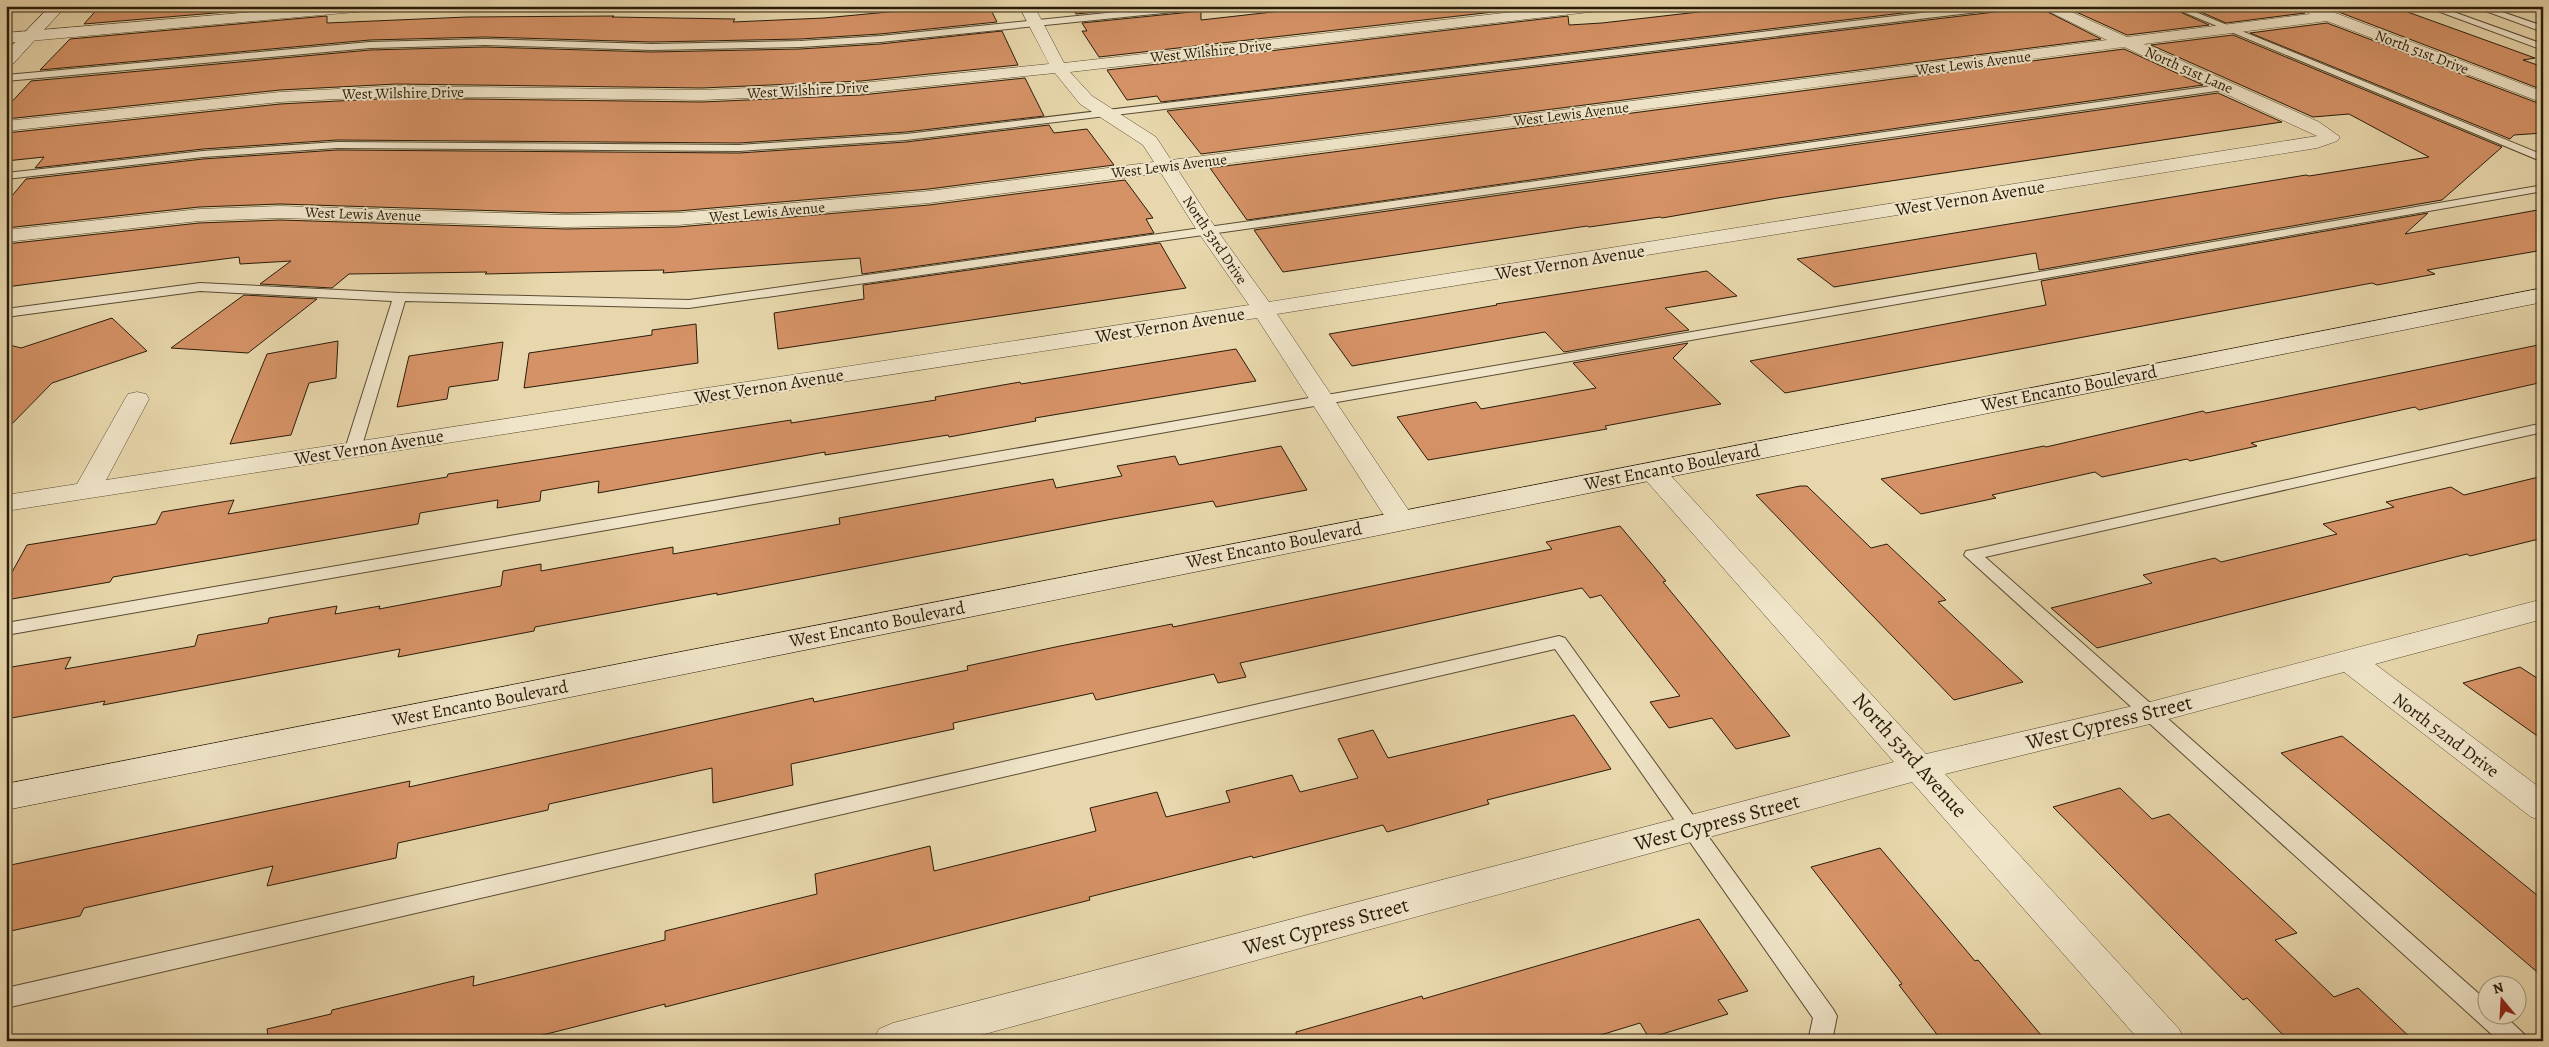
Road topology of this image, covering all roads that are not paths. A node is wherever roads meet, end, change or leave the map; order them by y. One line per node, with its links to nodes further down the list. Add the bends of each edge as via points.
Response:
1 (59, 6): 15 (street)
2 (378, 6): 15 (street)
3 (1203, 6): 11 (lane)
4 (2003, 6): 24 (lane)
5 (2045, 6): 17 (street, North 51st Lane)
6 (2173, 6): 14 (lane)
7 (2302, 6): 12 (street, North 51st Drive)
8 (2428, 6): 18 (lane)
9 (2476, 6): 13 (lane)
10 (1597, 7): 20 (street, West Wilshire Drive)
11 (1031, 15): 20 (street, North 53rd Drive); 21 (lane, via 800,44 652,47 485,42 370,45)
12 (2327, 16): 14 (street, West Lewis Avenue); 23 (street, North 51st Drive)
13 (2543, 29)
14 (2230, 30): 17 (street, West Lewis Avenue); 27 (lane)
15 (33, 35): 16 (street); 19 (street)
16 (6, 38)
17 (2127, 43): 22 (street, North 51st Lane); 28 (street, West Lewis Avenue)
18 (2543, 47)
19 (6, 62)
20 (1060, 68): 24 (street, North 53rd Drive, via 1085,99); 25 (street, West Wilshire Drive, via 861,88 702,95 396,91 280,97)
21 (6, 78)
22 (2226, 88): 26 (street, North 51st Lane); 31 (lane)
23 (2543, 98)
24 (1105, 112): 28 (street, North 53rd Drive, via 1150,141); 29 (lane, via 906,137 739,148 337,145 203,154)
25 (6, 126)
26 (2331, 137): 35 (street, West Vernon Avenue, via 2317,144)
27 (2543, 159)
28 (1166, 166): 31 (street, North 53rd Drive); 32 (street, West Lewis Avenue, via 930,197 678,219 566,220 280,212 190,215)
29 (6, 176)
30 (2543, 188): 38 (lane)
31 (1208, 232): 34 (lane, via 689,304); 35 (street, North 53rd Drive)
32 (6, 236)
33 (2543, 295): 41 (street, West Encanto Boulevard)
34 (400, 297): 36 (lane, via 200,287); 40 (lane)
35 (1263, 310): 38 (street, North 53rd Drive); 40 (street, West Vernon Avenue)
36 (6, 313)
37 (137, 399): 42 (street)
38 (1322, 400): 44 (street, North 53rd Drive); 46 (lane)
39 (2543, 427): 48 (lane, via 1972,555)
40 (354, 449): 42 (street, West Vernon Avenue)
41 (1652, 470): 44 (street, West Encanto Boulevard); 49 (street, North 53rd Avenue)
42 (87, 490): 43 (street, West Vernon Avenue)
43 (6, 503)
44 (1401, 520): 50 (street, West Encanto Boulevard)
45 (2543, 609): 47 (street, West Cypress Street)
46 (6, 629)
47 (2350, 661): 48 (street, West Cypress Street); 51 (street, North 52nd Drive)
48 (2150, 713): 49 (street, West Cypress Street); 57 (lane)
49 (1921, 767): 52 (street, West Cypress Street); 56 (street, North 53rd Avenue)
50 (6, 797)
51 (2543, 808)
52 (1693, 829): 53 (lane, via 1559,642); 54 (street, West Cypress Street); 55 (lane, via 1825,1016)
53 (6, 998)
54 (892, 1041)
55 (1820, 1041)
56 (2166, 1041)
57 (2516, 1041)

